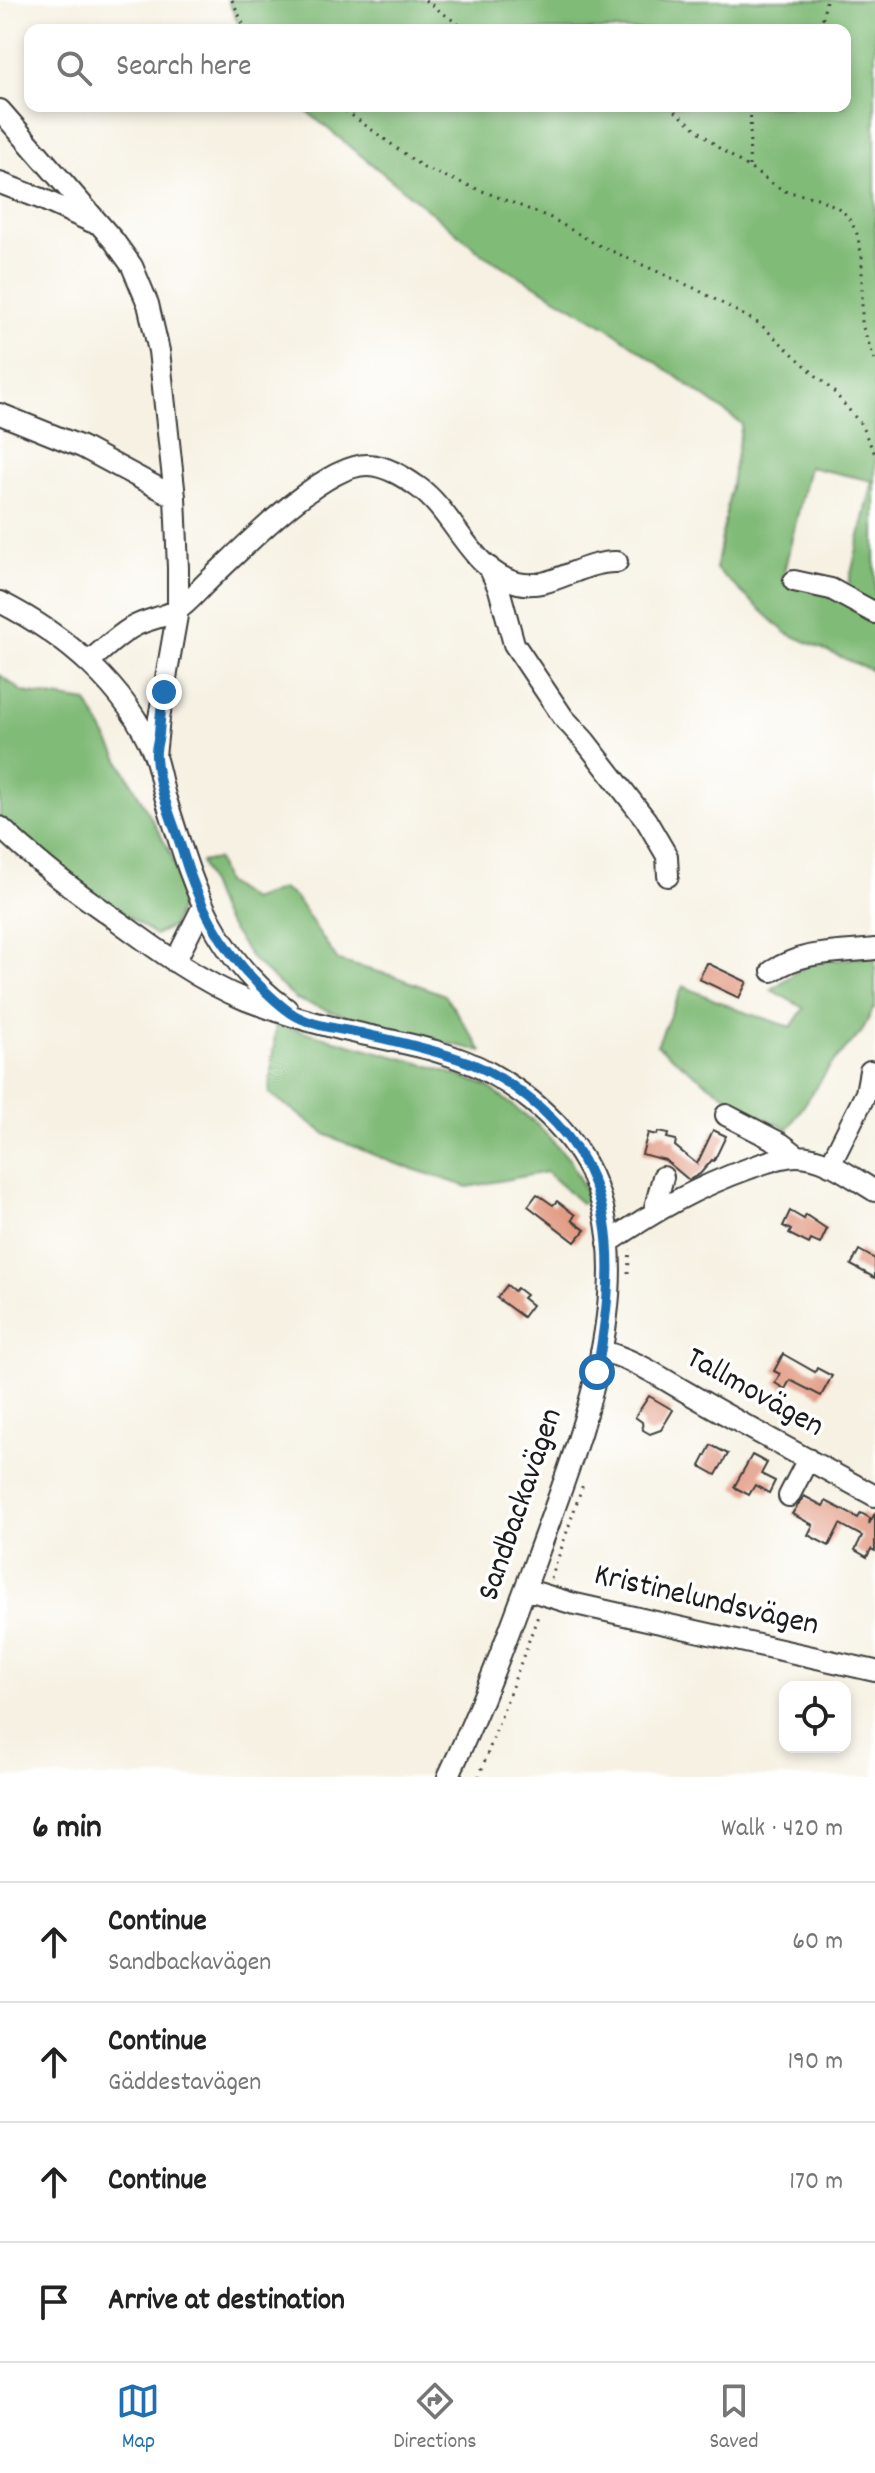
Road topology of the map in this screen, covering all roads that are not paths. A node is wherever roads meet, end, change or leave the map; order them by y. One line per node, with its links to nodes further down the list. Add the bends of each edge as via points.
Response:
1 (0, 110): 3 (street)
2 (0, 183): 3 (street)
3 (103, 228): 5 (street, via 132,266 148,304 159,351)
4 (0, 414): 5 (street, via 82,447)
5 (175, 497): 10 (street)
6 (617, 562): 7 (street, via 580,568 548,582 519,583)
7 (489, 567): 10 (street, via 421,489 393,471 369,465 347,469 315,487); 15 (street, via 514,644 563,717 646,820 667,856)
8 (794, 581): 11 (street, via 831,589)
9 (0, 602): 12 (street)
10 (178, 610): 12 (street, via 132,627); 13 (street)
11 (875, 613)
12 (88, 662): 13 (street, via 130,709)
13 (155, 756): 16 (street, via 190,879)
14 (0, 827): 18 (street, Sandbackavägen, via 59,878)
15 (668, 876)
16 (203, 906): 18 (street); 20 (street, via 236,962)
17 (875, 949): 19 (street, via 791,959)
18 (175, 962): 20 (street, Sandbackavägen, via 222,989)
19 (772, 971)
20 (296, 1016): 28 (street, Sandbackavägen, via 457,1058 518,1090 573,1142 603,1208)
21 (870, 1071): 24 (street, via 866,1093)
22 (726, 1115): 23 (street)
23 (798, 1156): 24 (street); 27 (street, via 713,1181)
24 (830, 1165): 26 (street)
25 (663, 1177): 27 (street)
26 (875, 1191)
27 (654, 1211): 28 (street)
28 (608, 1243): 29 (street, Sandbackavägen)
29 (601, 1351): 30 (street, Tallmovägen, via 650,1370); 33 (street, Sandbackavägen, via 579,1438)
30 (808, 1459): 31 (street); 32 (street, Tallmovägen)
31 (789, 1496)
32 (875, 1496)
33 (525, 1589): 34 (street, Kristinelundsvägen); 35 (street, Sandbackavägen)
34 (875, 1671)
35 (448, 1777)

